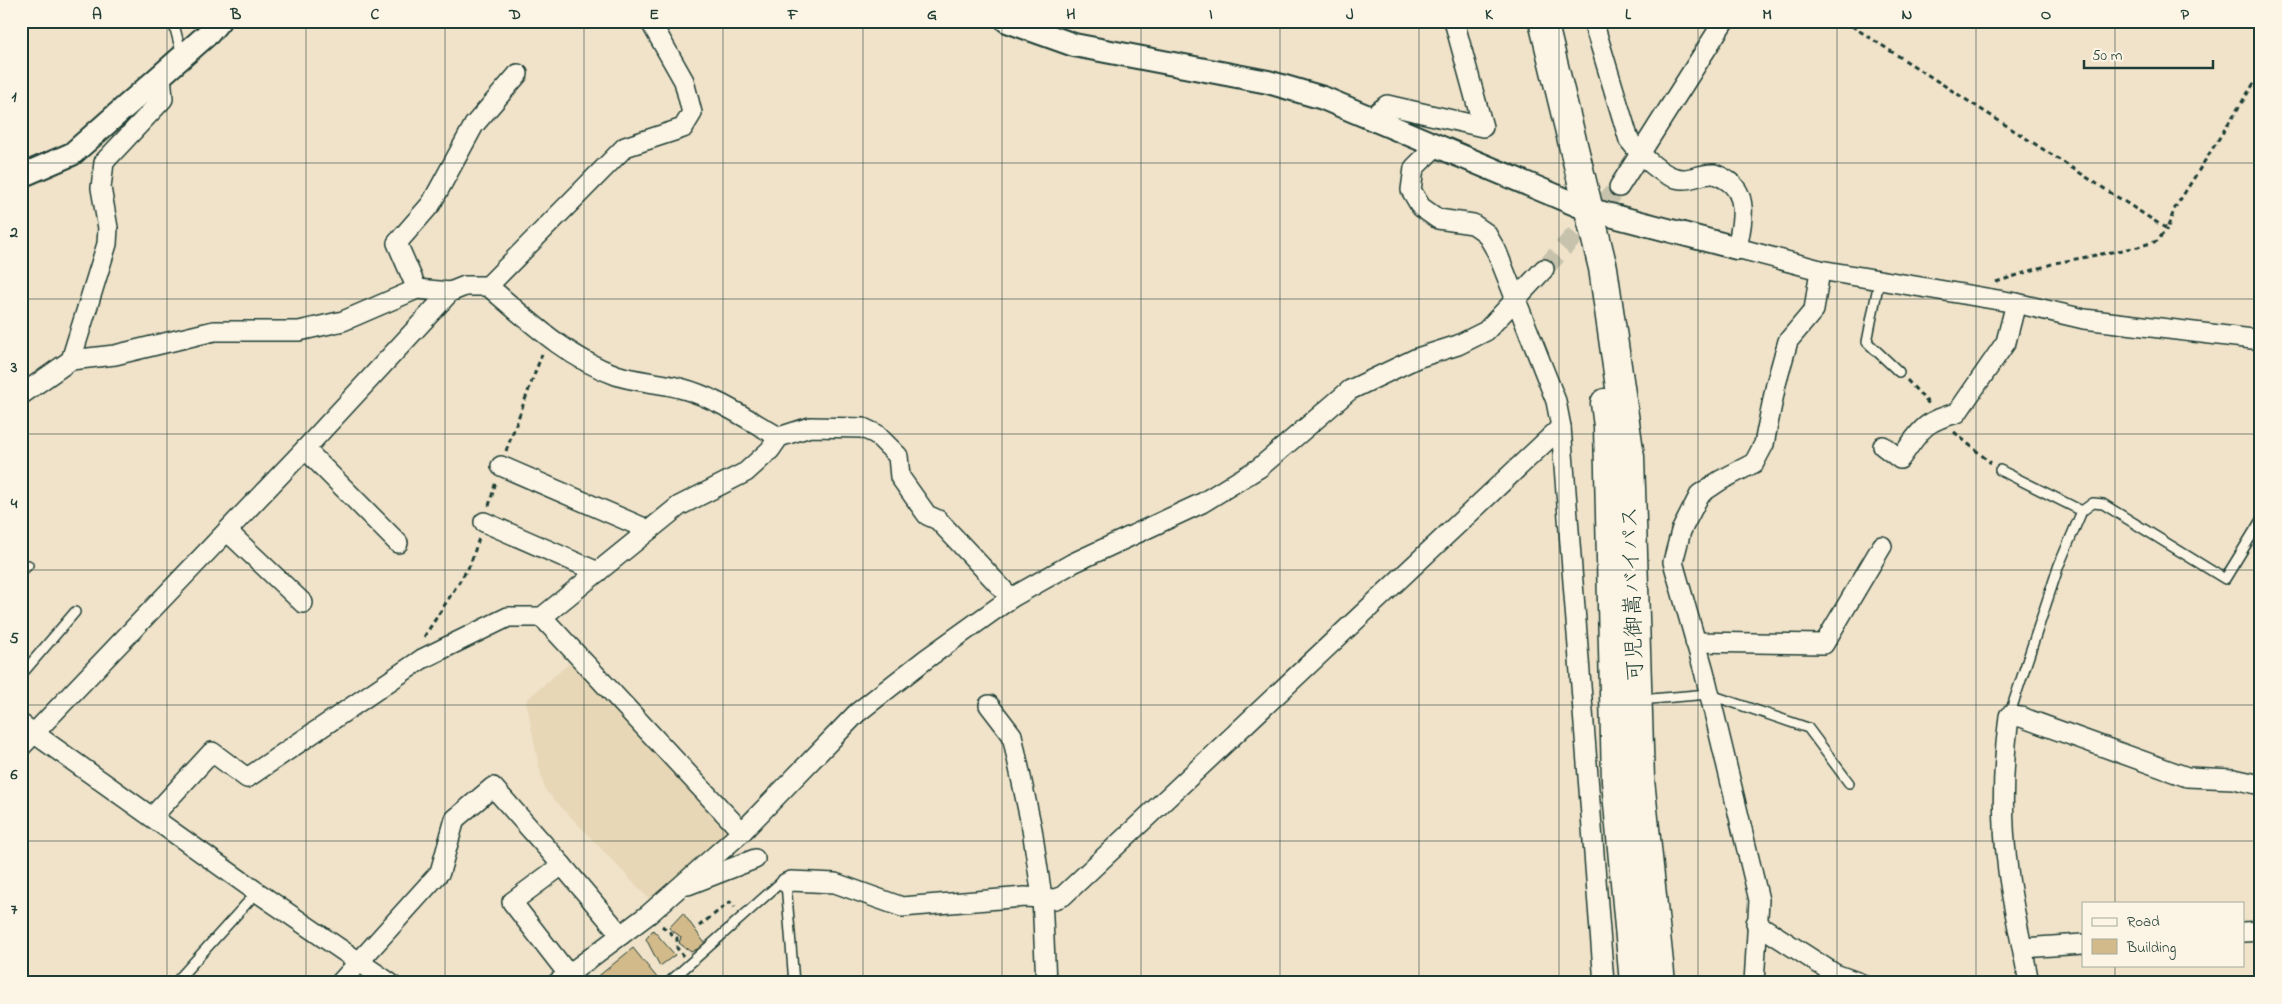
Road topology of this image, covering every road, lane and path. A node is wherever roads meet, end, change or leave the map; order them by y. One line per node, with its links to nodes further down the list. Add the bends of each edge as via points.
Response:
1 (173, 21): 10 (lane)
2 (219, 21): 10 (street)
3 (650, 21): 25 (street, via 684,81 692,113 684,128 625,147)
4 (1007, 21): 14 (street, via 1074,45 1268,82 1324,98)
5 (1454, 21): 14 (street, via 1484,127 1388,105)
6 (1543, 21): 19 (highway, 可児御嵩バイパス)
7 (1593, 21): 16 (street, via 1621,118 1629,140)
8 (1724, 21): 16 (street)
9 (1844, 21): 20 (path)
10 (182, 56): 12 (street)
11 (2261, 72): 20 (path, via 2175,208)
12 (161, 74): 17 (street, via 72,154); 32 (street, via 162,99 104,162 101,188 108,228 107,244)
13 (518, 74): 26 (street, via 474,125 432,204 397,243)
14 (1375, 118): 15 (street)
15 (1437, 145): 19 (street); 29 (street, via 1414,168 1411,190 1420,208 1438,219 1473,224 1486,233)
16 (1640, 154): 18 (street); 21 (street, via 1670,176 1684,180 1702,174 1716,174 1733,184 1741,197 1743,219)
17 (21, 176)
18 (1619, 188)
19 (1587, 209): 21 (street); 58 (highway, 可児御嵩バイパス, via 1603,268 1630,457); 92 (highway, 可児御嵩バイパス, via 1588,270 1608,426 1616,781)
20 (2167, 228): 28 (path, via 2157,241 2138,248 2055,264 1980,286)
21 (1737, 248): 23 (street)
22 (1544, 269): 29 (street)
23 (1820, 270): 24 (street); 55 (street, via 1814,310 1788,341 1764,444 1754,463 1700,494 1681,531 1673,562)
24 (1879, 281): 28 (street); 33 (lane, via 1867,342)
25 (488, 286): 27 (street, via 465,286); 36 (street, via 548,337 585,361 617,376 680,388 708,398)
26 (418, 289): 27 (street); 32 (street, via 343,321 299,331 214,332 115,355)
27 (450, 292): 38 (street)
28 (1972, 296): 30 (street)
29 (1516, 300): 35 (street, via 1556,401); 51 (street, via 1486,331 1458,345 1417,358 1350,390 1259,468 1202,503 1073,563)
30 (2016, 303): 31 (street, via 2084,319); 37 (street, via 2006,342 1957,413 1925,424 1900,459)
31 (2261, 340)
32 (71, 360): 34 (street)
33 (1899, 372)
34 (21, 396)
35 (1561, 428): 72 (street, via 1063,896 1055,899); 91 (street)
36 (779, 437): 44 (street, via 746,472 679,506); 51 (street, via 810,427 863,428 876,434 898,456 900,477 927,515 938,520)
37 (1883, 446)
38 (305, 449): 45 (street); 46 (street)
39 (501, 466): 44 (street)
40 (2000, 470): 41 (lane)
41 (2082, 511): 42 (lane, via 2093,503 2103,504 2225,580); 60 (lane, via 2059,565)
42 (2261, 520)
43 (484, 522): 50 (street)
44 (649, 530): 50 (street)
45 (227, 531): 52 (street); 61 (street)
46 (398, 543)
47 (1882, 546): 55 (street, via 1824,644)
48 (28, 565): 49 (lane)
49 (21, 572)
50 (598, 572): 54 (street)
51 (1012, 598): 66 (street, via 857,713)
52 (303, 603)
53 (75, 612): 56 (lane)
54 (542, 617): 65 (street, via 508,617 422,660 247,778 212,752); 66 (street)
55 (1695, 642): 57 (street)
56 (21, 675)
57 (1708, 694): 58 (lane); 63 (lane, via 1808,728); 75 (street, via 1759,900)
58 (1638, 700): 93 (highway, 可児御嵩バイパス, via 1640,780)
59 (990, 705): 72 (street, via 1012,735 1032,829)
60 (2009, 716): 64 (street, via 2021,717 2187,777 2234,779); 81 (street, via 2003,816 2007,863)
61 (28, 729): 62 (street); 65 (street)
62 (21, 747)
63 (1849, 783)
64 (2261, 785)
65 (153, 816): 71 (street)
66 (742, 832): 70 (street)
67 (755, 859): 70 (street)
68 (562, 865): 79 (street); 82 (street, via 493,787 455,819 440,872); 84 (street, via 512,902)
69 (786, 882): 72 (street, via 834,883 902,907); 74 (lane, via 779,884); 89 (lane)
70 (676, 890): 73 (street)
71 (257, 892): 82 (street); 85 (lane)
72 (1042, 897): 90 (street)
73 (649, 914): 79 (street); 83 (path, via 677,938 677,948)
74 (744, 917): 76 (path, via 730,902); 83 (lane)
75 (1756, 924): 94 (street); 95 (street, via 1835,974)
76 (699, 926)
77 (2261, 930): 78 (street)
78 (2244, 932)
79 (621, 935): 84 (street)
80 (2082, 944): 81 (street)
81 (2023, 948): 96 (street)
82 (358, 962): 86 (street); 87 (street)
83 (692, 962): 88 (lane)
84 (562, 978)
85 (175, 983)
86 (340, 983)
87 (390, 983)
88 (668, 983)
89 (794, 983)
90 (1046, 983)
91 (1604, 983)
92 (1634, 983)
93 (1660, 983)
94 (1754, 983)
95 (1860, 983)
96 (2029, 983)

